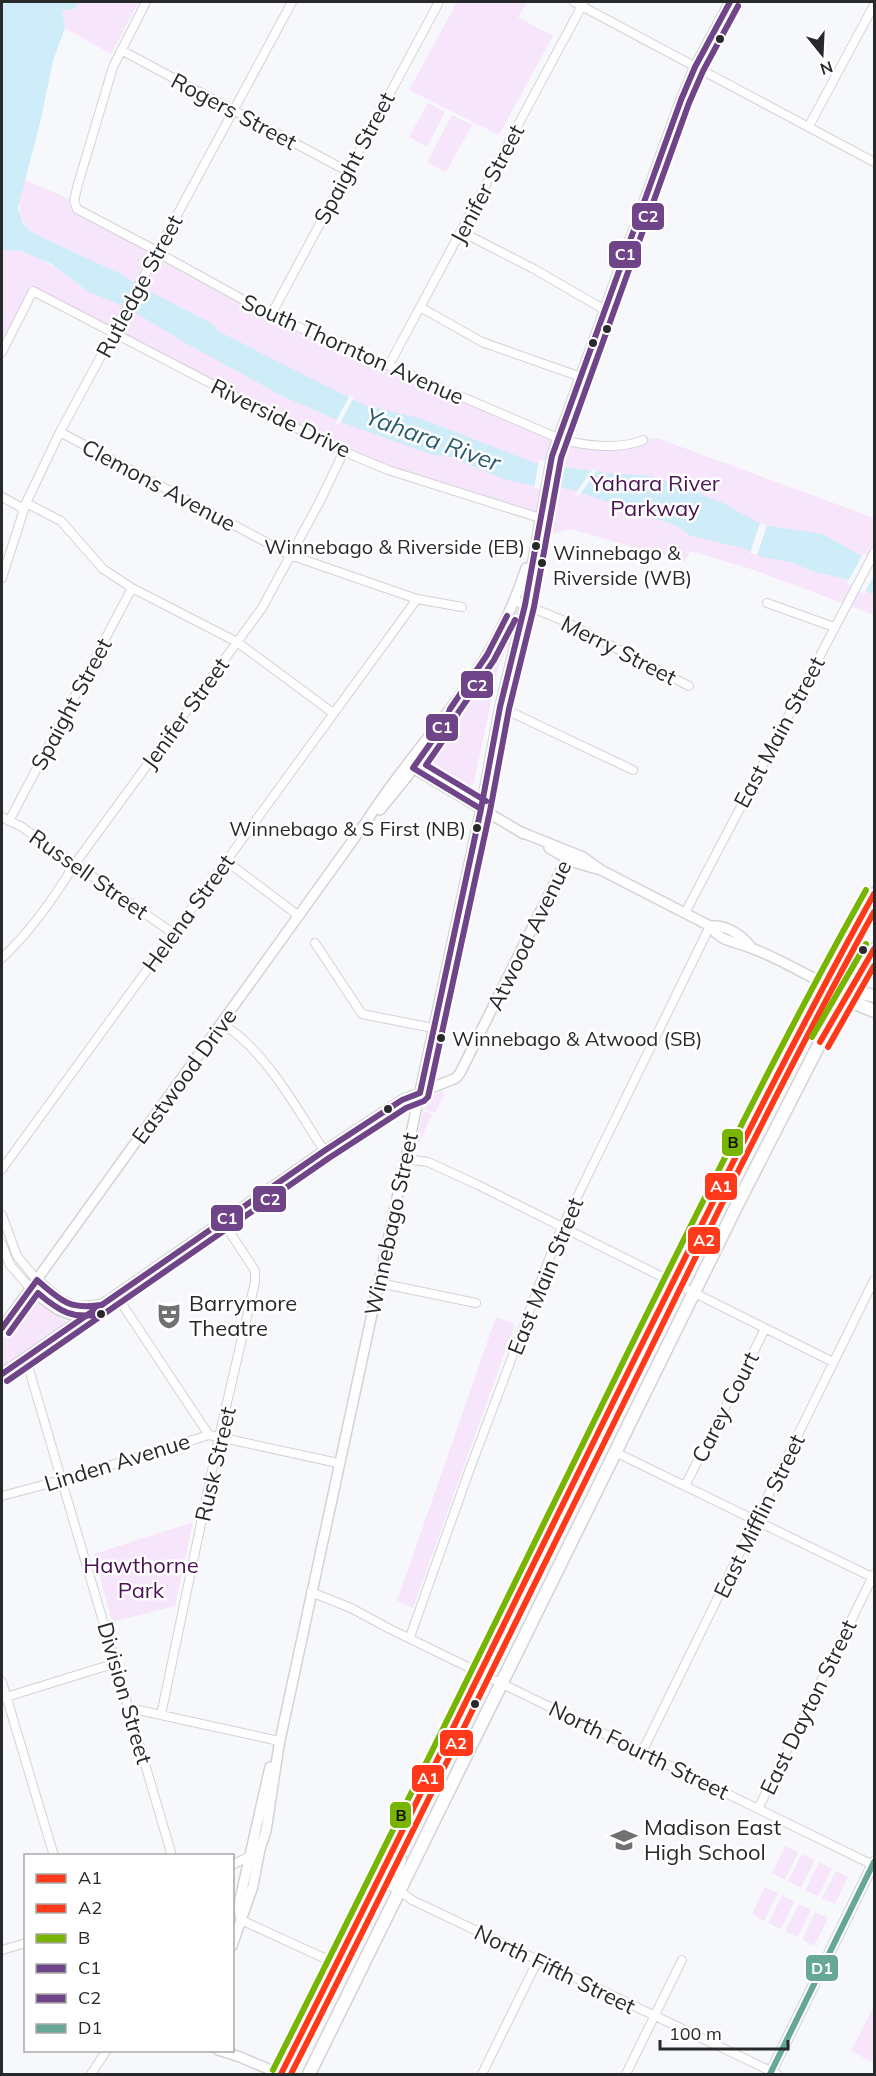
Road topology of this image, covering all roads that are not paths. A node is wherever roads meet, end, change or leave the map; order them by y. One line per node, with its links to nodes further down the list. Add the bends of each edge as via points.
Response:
1 (146, 2): 7 (street)
2 (292, 2): 9 (street, Rutledge Street)
3 (439, 2): 12 (street, Spaight Street)
4 (730, 2): 8 (street, Winnebago Street)
5 (580, 3): 8 (street); 13 (street, Jenifer Street)
6 (874, 5): 10 (street)
7 (121, 50): 9 (street, Rogers Street); 14 (street, South Thornton Avenue, via 74,201 77,209)
8 (695, 67): 10 (street); 16 (street, Winnebago Street)
9 (234, 111): 12 (street, Rogers Street); 14 (street, Rutledge Street)
10 (809, 126): 11 (street)
11 (874, 162)
12 (347, 171): 17 (street, Spaight Street)
13 (462, 232): 15 (street, Jenifer Street); 16 (street)
14 (158, 252): 17 (street, South Thornton Avenue); 18 (street, Rutledge Street)
15 (420, 307): 20 (street, Jenifer Street); 21 (street, via 488,345)
16 (605, 310): 21 (street, Winnebago Street)
17 (271, 315): 20 (street, South Thornton Avenue)
18 (115, 333): 19 (street, Riverside Drive, via 33,291); 22 (street, Rutledge Street); 25 (street, Riverside Drive)
19 (2, 352)
20 (389, 365): 23 (street, South Thornton Avenue)
21 (581, 377): 23 (street, Winnebago Street)
22 (60, 432): 27 (street, Rutledge Street); 31 (street, Clemons Avenue)
23 (558, 438): 24 (street, South Thornton Avenue, via 576,444 612,445); 28 (street, Winnebago Street)
24 (643, 440)
25 (344, 451): 28 (street, Riverside Drive, via 388,470); 31 (street, Jenifer Street)
26 (2, 497): 27 (street)
27 (25, 506): 32 (street, Rutledge Street); 33 (street, via 61,521 103,569)
28 (540, 518): 29 (street, Winnebago Street)
29 (535, 543): 35 (street, Eastwood Drive); 37 (street, Winnebago Street)
30 (874, 554): 39 (street, East Main Street)
31 (290, 555): 34 (street, Clemons Avenue); 40 (street, Jenifer Street, via 262,608)
32 (2, 578)
33 (132, 588): 40 (street); 48 (street, Spaight Street)
34 (417, 599): 38 (street, Clemons Avenue); 44 (street, Helena Street)
35 (515, 601): 37 (street, Merry Street); 43 (street, Eastwood Drive, via 487,655)
36 (767, 603): 39 (street)
37 (525, 605): 41 (street, Merry Street); 42 (street, Winnebago Street)
38 (462, 607)
39 (834, 627): 54 (street, East Main Street)
40 (237, 642): 44 (street); 52 (street, Jenifer Street)
41 (689, 686)
42 (500, 706): 46 (street); 47 (street, Winnebago Street)
43 (450, 709): 45 (street, Eastwood Drive); 49 (street, Eastwood Drive)
44 (333, 713): 51 (street, Helena Street)
45 (413, 768): 47 (street); 49 (street, Eastwood Drive)
46 (633, 770)
47 (481, 809): 50 (street); 67 (street, Winnebago Street)
48 (5, 819): 52 (street, Russell Street)
49 (366, 822): 55 (street, Eastwood Drive)
50 (569, 855): 54 (street); 68 (street, Atwood Avenue, via 460,1073 450,1082)
51 (226, 861): 55 (street); 57 (street, Helena Street)
52 (74, 865): 57 (street, Russell Street); 60 (street, Jenifer Street)
53 (874, 894): 62 (main road)
54 (685, 912): 56 (street)
55 (299, 916): 66 (street, Eastwood Drive)
56 (710, 926): 62 (street, via 739,935 751,947); 74 (street, East Main Street)
57 (174, 934): 71 (street, Helena Street)
58 (315, 943): 67 (street, via 362,1014)
59 (873, 952): 61 (main road); 63 (main road)
60 (2, 958)
61 (874, 972)
62 (825, 984): 63 (main road, via 833,993); 78 (main road)
63 (848, 994): 64 (main road); 65 (main road); 82 (main road)
64 (874, 996)
65 (874, 1011)
66 (222, 1024): 69 (street, via 256,1051); 80 (street, Eastwood Drive)
67 (433, 1028): 68 (street, Winnebago Street)
68 (420, 1093): 69 (street, Atwood Avenue, via 402,1100); 70 (street, Winnebago Street)
69 (324, 1151): 73 (street, Atwood Avenue)
70 (405, 1159): 74 (street, via 433,1164); 79 (street, Winnebago Street)
71 (2, 1169)
72 (2, 1215): 75 (street)
73 (223, 1222): 83 (street, Atwood Avenue); 92 (street, Rusk Street, via 256,1276)
74 (562, 1228): 78 (street); 101 (street, East Main Street)
75 (5, 1235): 80 (street)
76 (2, 1244): 80 (street, via 9,1265)
77 (874, 1280): 81 (street, East Mifflin Street)
78 (673, 1282): 82 (street); 103 (main road)
79 (379, 1283): 84 (street); 94 (street, Winnebago Street)
80 (34, 1285): 85 (street, via 71,1307); 86 (street, Eastwood Drive)
81 (872, 1292): 89 (street, East Mifflin Street)
82 (695, 1293): 87 (street); 93 (main road)
83 (116, 1295): 85 (street, Atwood Avenue); 91 (street)
84 (476, 1303)
85 (98, 1307): 88 (street, Atwood Avenue)
86 (2, 1328)
87 (765, 1329): 89 (street); 96 (street, Carey Court)
88 (26, 1359): 90 (street, Atwood Avenue); 95 (street, Division Street)
89 (833, 1362): 98 (street, East Mifflin Street)
90 (2, 1374)
91 (209, 1435): 92 (street, Linden Avenue); 95 (street, Linden Avenue)
92 (219, 1437): 94 (street, Linden Avenue); 108 (street, Rusk Street)
93 (615, 1452): 96 (street); 105 (main road)
94 (338, 1463): 100 (street, Winnebago Street)
95 (62, 1480): 97 (street, Linden Avenue); 102 (street, Division Street)
96 (685, 1486): 98 (street)
97 (2, 1496)
98 (757, 1521): 99 (street); 110 (street, East Mifflin Street)
99 (874, 1576): 111 (street, East Dayton Street)
100 (311, 1592): 101 (street, North Fourth Street); 109 (street, Winnebago Street)
101 (410, 1637): 103 (street, North Fourth Street)
102 (116, 1663): 106 (street); 107 (street, Division Street)
103 (480, 1672): 105 (street, North Fourth Street); 112 (main road)
104 (2, 1682): 106 (street)
105 (501, 1682): 110 (street, North Fourth Street); 119 (main road)
106 (4, 1698): 114 (street)
107 (129, 1708): 108 (street); 115 (street, Division Street)
108 (161, 1715): 109 (street)
109 (279, 1743): 113 (street, Winnebago Street); 116 (street, Winnebago Street)
110 (642, 1752): 111 (street, North Fourth Street)
111 (758, 1809): 118 (street, North Fourth Street)
112 (397, 1846): 119 (main road, via 400,1860 391,1882); 126 (main road)
113 (260, 1849): 116 (street); 120 (street, Winnebago Street)
114 (53, 1854)
115 (171, 1854)
116 (249, 1857): 117 (street); 120 (street, Winnebago Street, via 239,1909)
117 (234, 1864)
118 (874, 1864): 135 (street)
119 (400, 1891): 124 (street, North Fifth Street); 132 (main road)
120 (241, 1920): 121 (street, Winnebago Street); 126 (street)
121 (234, 1940)
122 (24, 1944): 123 (street)
123 (2, 1950)
124 (538, 1960): 127 (street, North Fifth Street); 133 (street)
125 (682, 1960): 127 (street)
126 (337, 1964): 131 (main road)
127 (654, 2017): 134 (street); 135 (street, North Fifth Street)
128 (106, 2052): 130 (street)
129 (236, 2054): 131 (street)
130 (91, 2074)
131 (280, 2074)
132 (309, 2074)
133 (482, 2074)
134 (626, 2074)
135 (773, 2074)

